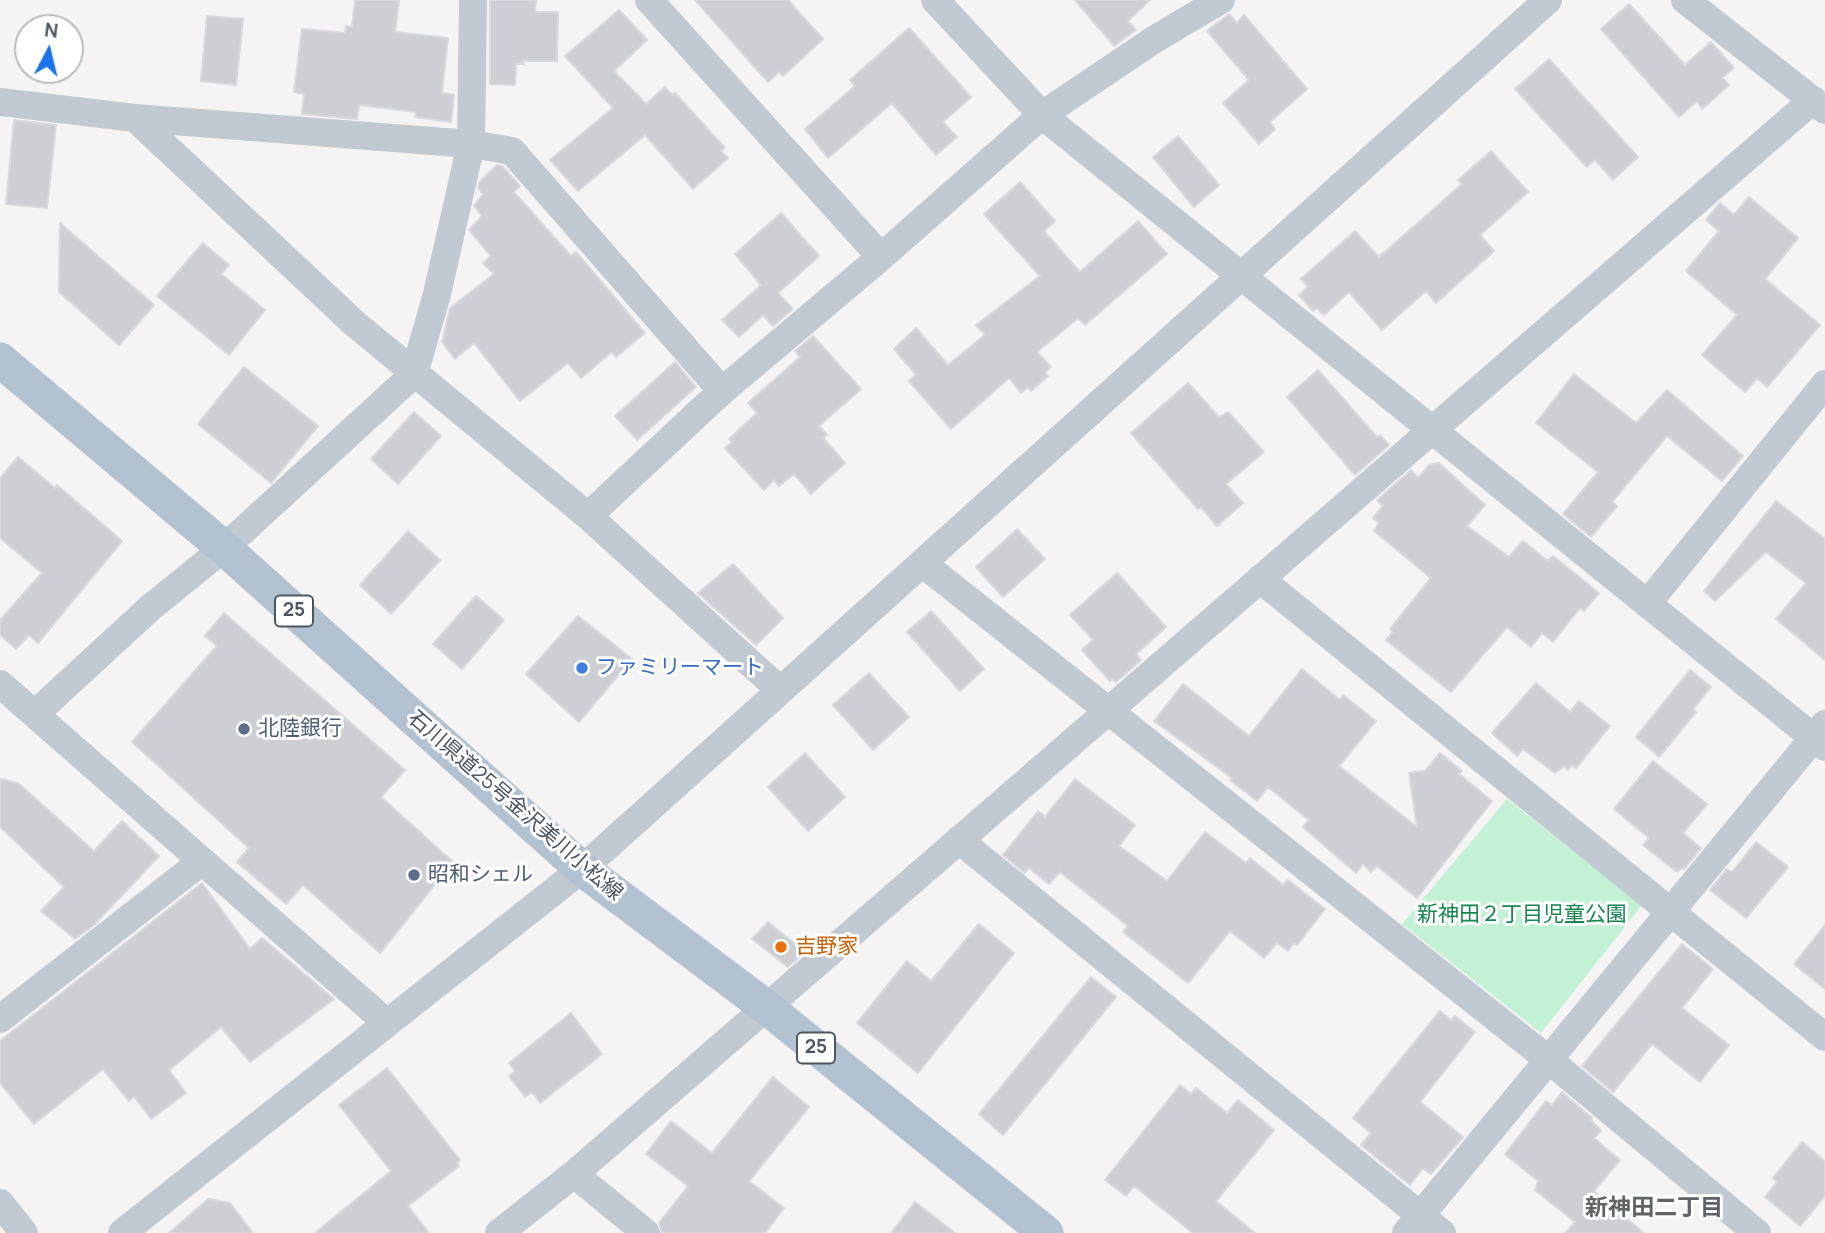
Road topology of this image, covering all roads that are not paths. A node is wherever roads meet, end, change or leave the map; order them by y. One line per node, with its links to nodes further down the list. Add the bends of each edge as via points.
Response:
1 (474, 0): 11 (street)
2 (649, 0): 12 (street)
3 (935, 0): 9 (street)
4 (1222, 0): 9 (street, via 1155,38)
5 (1548, 0): 13 (street)
6 (1685, 0): 8 (street)
7 (0, 102): 10 (street)
8 (1819, 105): 18 (street)
9 (1042, 115): 12 (street); 13 (street)
10 (135, 118): 11 (street); 15 (street)
11 (471, 144): 15 (street); 17 (street, via 512,151)
12 (881, 257): 17 (street)
13 (1241, 276): 18 (street); 21 (street)
14 (0, 360): 20 (main road, 石川県道25号金沢美川小松線 / 25)
15 (414, 374): 19 (street); 20 (street)
16 (1825, 384): 23 (street)
17 (722, 391): 19 (street)
18 (1432, 430): 22 (street); 23 (street)
19 (588, 516): 25 (street)
20 (224, 548): 27 (street, via 150,608); 31 (main road, 石川県道25号金沢美川小松線 / 25)
21 (922, 563): 25 (street); 26 (street)
22 (1260, 579): 26 (street); 32 (street)
23 (1647, 604): 28 (street)
24 (0, 684): 27 (street)
25 (780, 690): 31 (street)
26 (1109, 710): 29 (street); 37 (street)
27 (36, 713): 30 (street)
28 (1821, 736): 32 (street)
29 (959, 840): 33 (street); 40 (street)
30 (201, 862): 34 (street); 35 (street)
31 (582, 869): 33 (main road, 石川県道25号金沢美川小松線 / 25); 35 (street)
32 (1670, 912): 36 (street); 37 (street)
33 (766, 1007): 38 (street); 45 (main road, 石川県道25号金沢美川小松線 / 25)
34 (0, 1019)
35 (387, 1023): 42 (street)
36 (1825, 1037)
37 (1549, 1060): 40 (street); 46 (street)
38 (574, 1174): 43 (street); 44 (street)
39 (0, 1203): 41 (street)
40 (1423, 1227)
41 (24, 1233)
42 (122, 1233)
43 (499, 1233)
44 (646, 1233)
45 (1046, 1233)
46 (1757, 1233)

